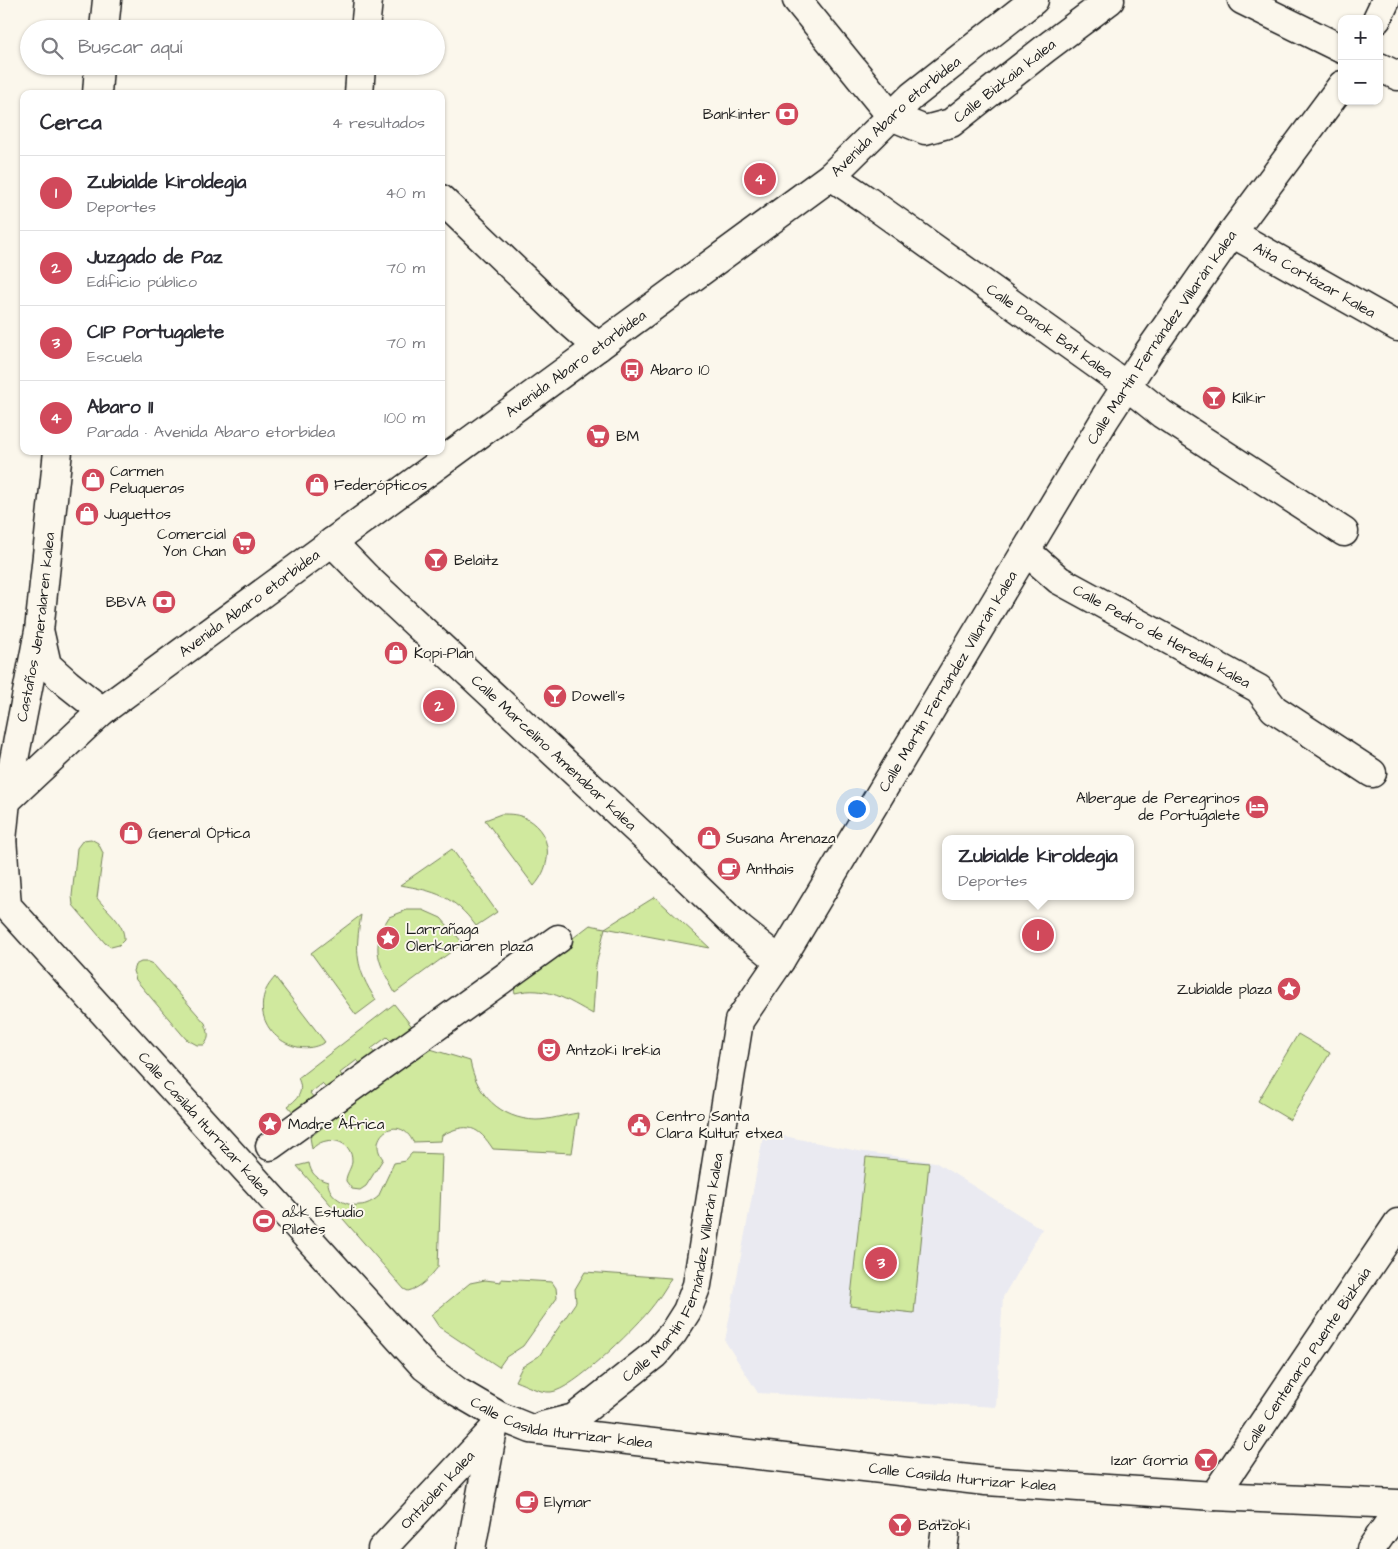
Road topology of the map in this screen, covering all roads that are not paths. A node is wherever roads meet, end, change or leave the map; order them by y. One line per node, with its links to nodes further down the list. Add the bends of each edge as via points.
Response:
1 (107, 0): 9 (street)
2 (368, 0): 10 (street)
3 (797, 0): 19 (street)
4 (1034, 0): 19 (street, Avenida Abaro etorbidea)
5 (1110, 0): 19 (street, Calle Bizkaia kalea, via 951,123 925,130)
6 (1242, 0): 11 (street)
7 (1386, 0): 8 (street)
8 (1379, 15)
9 (105, 20)
10 (366, 20)
11 (1338, 47)
12 (1383, 69): 15 (street)
13 (99, 75): 16 (street)
14 (360, 75): 17 (street)
15 (1398, 76)
16 (97, 90)
17 (359, 90)
18 (1338, 90): 22 (street, Calle Martín Fernández Villarán kalea)
19 (891, 116): 20 (street, Avenida Abaro etorbidea)
20 (831, 176): 24 (street, Avenida Abaro etorbidea); 25 (street, Calle Danok Bat kalea)
21 (445, 203): 24 (street)
22 (1232, 233): 23 (street, Aita Cortázar kalea); 25 (street, Calle Martín Fernández Villarán kalea)
23 (1398, 327)
24 (598, 346): 28 (street, Avenida Abaro etorbidea)
25 (1126, 386): 27 (street, Calle Danok Bat kalea, via 1162,414); 29 (street, Calle Martín Fernández Villarán kalea)
26 (58, 455): 30 (street, Castaños Jeneralaren kalea)
27 (1344, 532)
28 (332, 542): 31 (street, Avenida Abaro etorbidea); 36 (street, Calle Marcelino Amenabar kalea, via 740,929)
29 (1026, 551): 32 (street, Calle Pedro de Heredia kalea, via 1059,580 1259,689 1274,709); 36 (street, Calle Martín Fernández Villarán kalea)
30 (39, 631): 31 (street, via 47,665); 33 (street, Castaños Jeneralaren kalea)
31 (102, 711): 33 (street, Avenida Abaro etorbidea); 34 (street, Avenida Abaro etorbidea)
32 (1372, 773)
33 (3, 801): 34 (street, Castaños Jeneralaren kalea)
34 (1, 845): 39 (street, Calle Casilda Iturrizar kalea, via 7,906 425,1367 458,1392 499,1416)
35 (558, 939): 37 (street)
36 (780, 961): 39 (street, Calle Martín Fernández Villarán kalea, via 739,1021 697,1285 687,1311 655,1354 574,1418)
37 (270, 1146)
38 (1398, 1223): 40 (street, Calle Centenario Puente Bizkaia)
39 (531, 1429): 40 (street, Calle Casilda Iturrizar kalea, via 986,1481)
40 (1214, 1496): 41 (street, Calle Casilda Iturrizar kalea)
41 (1398, 1504)
42 (1398, 1510): 45 (street)
43 (382, 1549): 44 (street, Ontziolen kalea, via 493,1430)
44 (471, 1549)
45 (1371, 1549)

